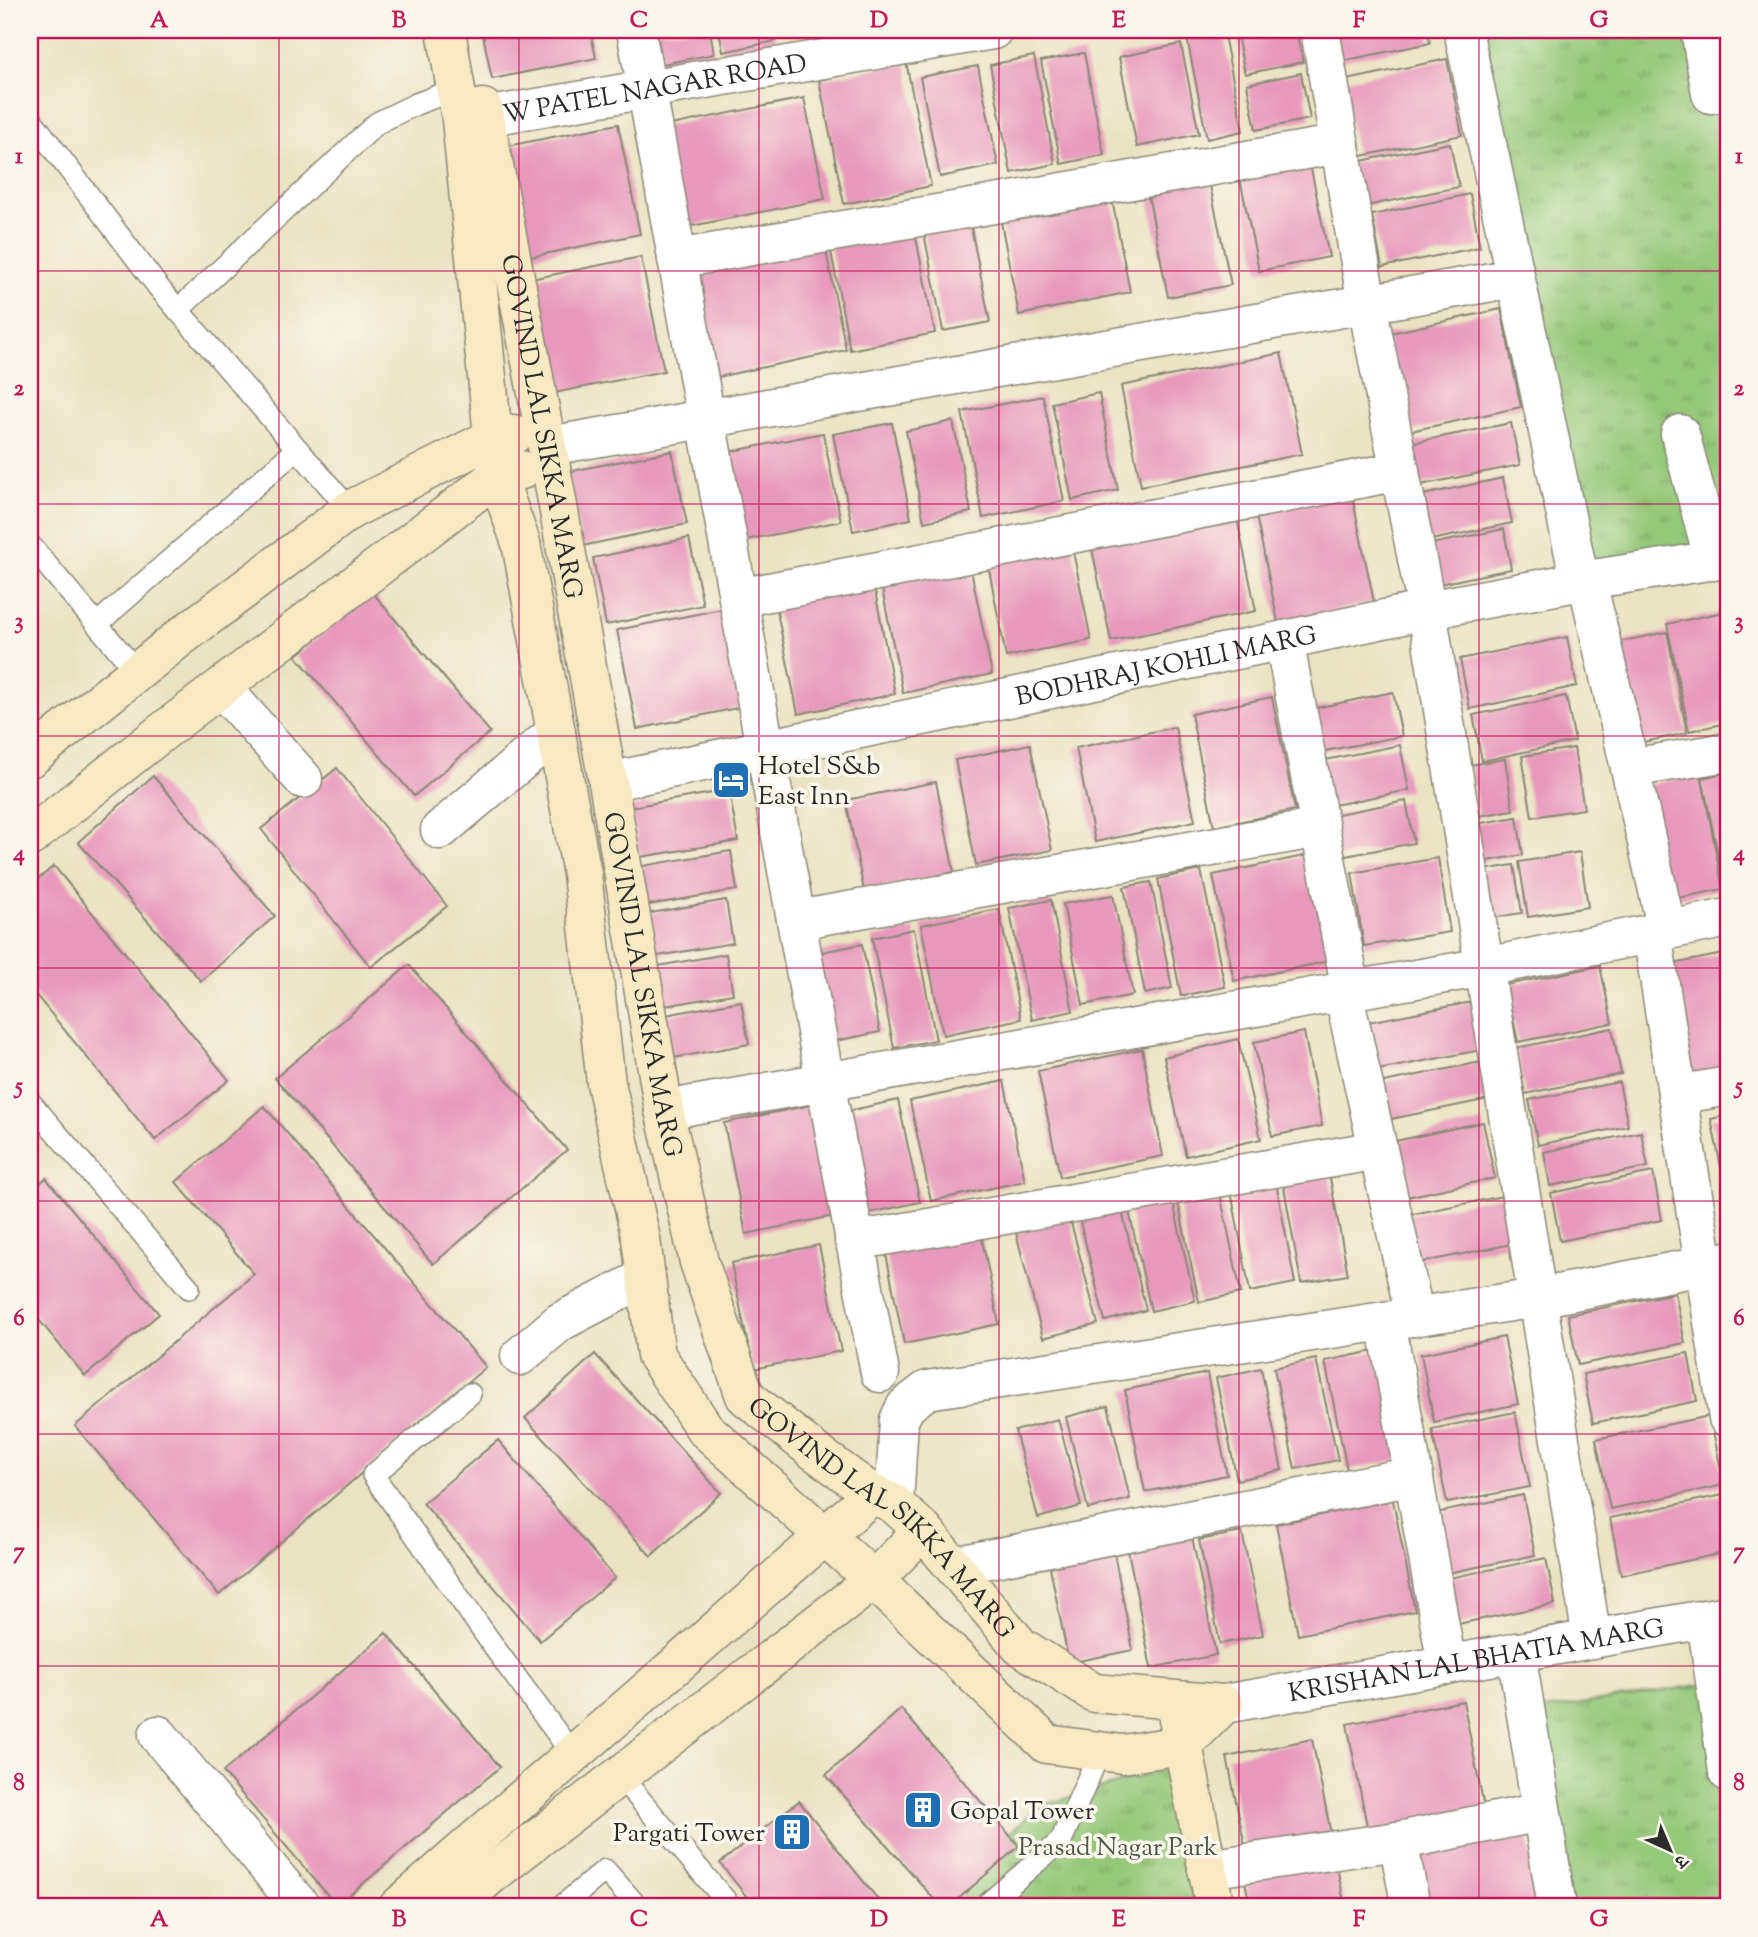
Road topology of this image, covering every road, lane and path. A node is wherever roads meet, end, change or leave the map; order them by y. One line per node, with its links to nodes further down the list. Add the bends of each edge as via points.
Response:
1 (446, 30): 8 (street, GOVIND LAL SIKKA MARG)
2 (472, 30): 11 (street, GOVIND LAL SIKKA MARG)
3 (636, 30): 9 (street)
4 (993, 30): 9 (street, W PATEL NAGAR ROAD)
5 (1320, 30): 13 (street)
6 (1463, 30): 15 (street)
7 (1700, 30): 10 (street, via 1710,94)
8 (456, 89): 17 (lane, via 377,123); 20 (street, GOVIND LAL SIKKA MARG)
9 (647, 90): 11 (street, W PATEL NAGAR ROAD); 14 (street)
10 (1728, 91)
11 (484, 117): 21 (street, GOVIND LAL SIKKA MARG)
12 (30, 118): 17 (lane)
13 (1340, 144): 14 (street); 16 (street)
14 (677, 259): 18 (street)
15 (1515, 278): 16 (street); 28 (street)
16 (1367, 304): 18 (street); 23 (street)
17 (178, 310): 22 (lane)
18 (705, 418): 21 (street); 29 (street)
19 (1680, 434): 27 (street)
20 (492, 438): 21 (street); 24 (street, GOVIND LAL SIKKA MARG); 25 (street)
21 (553, 444): 24 (street); 41 (street, GOVIND LAL SIKKA MARG)
22 (297, 449): 25 (lane); 31 (lane)
23 (1400, 471): 29 (street); 30 (street)
24 (497, 476): 34 (street); 35 (street, GOVIND LAL SIKKA MARG, via 521,543)
25 (350, 510): 33 (street)
26 (30, 545): 31 (lane)
27 (1721, 559): 28 (street, BODHRAJ KOHLI MARG)
28 (1584, 581): 30 (street, BODHRAJ KOHLI MARG); 39 (street)
29 (738, 598): 36 (street)
30 (1427, 610): 32 (street, BODHRAJ KOHLI MARG); 48 (street)
31 (97, 624): 33 (lane)
32 (1284, 640): 36 (street, BODHRAJ KOHLI MARG); 42 (street)
33 (137, 672): 38 (street)
34 (222, 688): 40 (street); 44 (street)
35 (556, 732): 43 (street); 58 (street, GOVIND LAL SIKKA MARG, via 582,874 606,1083)
36 (766, 748): 41 (street, BODHRAJ KOHLI MARG); 46 (street)
37 (1728, 752): 39 (street)
38 (30, 758)
39 (1630, 768): 47 (street)
40 (303, 779)
41 (608, 782): 54 (street, GOVIND LAL SIKKA MARG)
42 (1320, 828): 46 (street); 49 (street)
43 (440, 830)
44 (30, 838)
45 (1728, 918): 47 (street)
46 (797, 920): 50 (street)
47 (1660, 932): 48 (street); 52 (street)
48 (1485, 967): 49 (street); 60 (street)
49 (1347, 991): 50 (street); 55 (street)
50 (825, 1081): 54 (street); 56 (street)
51 (1728, 1086): 52 (street)
52 (1677, 1095): 57 (street)
53 (30, 1102): 59 (lane)
54 (664, 1110): 67 (street, GOVIND LAL SIKKA MARG, via 699,1262 745,1396)
55 (1378, 1150): 56 (street); 61 (street)
56 (854, 1241): 63 (street)
57 (1716, 1264): 60 (street); 65 (street)
58 (646, 1277): 62 (street, via 560,1322); 69 (street, GOVIND LAL SIKKA MARG, via 656,1354 705,1429)
59 (189, 1288)
60 (1538, 1298): 61 (street); 73 (street)
61 (1401, 1319): 66 (street); 67 (street, via 927,1390 906,1406 899,1420)
62 (520, 1356)
63 (880, 1373)
64 (470, 1394): 81 (lane, via 373,1475)
65 (1728, 1418)
66 (1414, 1476): 70 (street); 75 (street)
67 (883, 1499): 68 (street, GOVIND LAL SIKKA MARG); 69 (street)
68 (923, 1530): 70 (street, GOVIND LAL SIKKA MARG); 71 (street)
69 (824, 1537): 71 (street, GOVIND LAL SIKKA MARG); 81 (street)
70 (953, 1566): 76 (street, GOVIND LAL SIKKA MARG, via 1020,1646 1094,1693)
71 (874, 1580): 80 (street, GOVIND LAL SIKKA MARG, via 1047,1744); 83 (street)
72 (1717, 1617): 73 (street, KRISHAN LAL BHATIA MARG); 82 (street)
73 (1592, 1639): 74 (street, KRISHAN LAL BHATIA MARG)
74 (1516, 1652): 75 (street, KRISHAN LAL BHATIA MARG); 84 (street)
75 (1447, 1665): 77 (street, KRISHAN LAL BHATIA MARG)
76 (1174, 1700): 77 (street, GOVIND LAL SIKKA MARG); 79 (street)
77 (1224, 1704): 79 (street)
78 (158, 1735): 87 (street)
79 (1183, 1745): 80 (street, GOVIND LAL SIKKA MARG, via 1122,1754); 86 (street)
80 (1100, 1751): 93 (lane, via 1060,1841)
81 (573, 1755): 88 (street)
82 (1728, 1772)
83 (620, 1776): 89 (street); 92 (lane, via 726,1901)
84 (1541, 1812): 85 (street); 96 (street)
85 (1398, 1840): 86 (street); 95 (street)
86 (1207, 1869): 94 (street)
87 (301, 1907)
88 (398, 1907)
89 (454, 1907)
90 (561, 1907): 91 (lane, via 605,1870 635,1904)
91 (631, 1907)
92 (719, 1907)
93 (984, 1907)
94 (1215, 1907)
95 (1411, 1907)
96 (1557, 1907)

